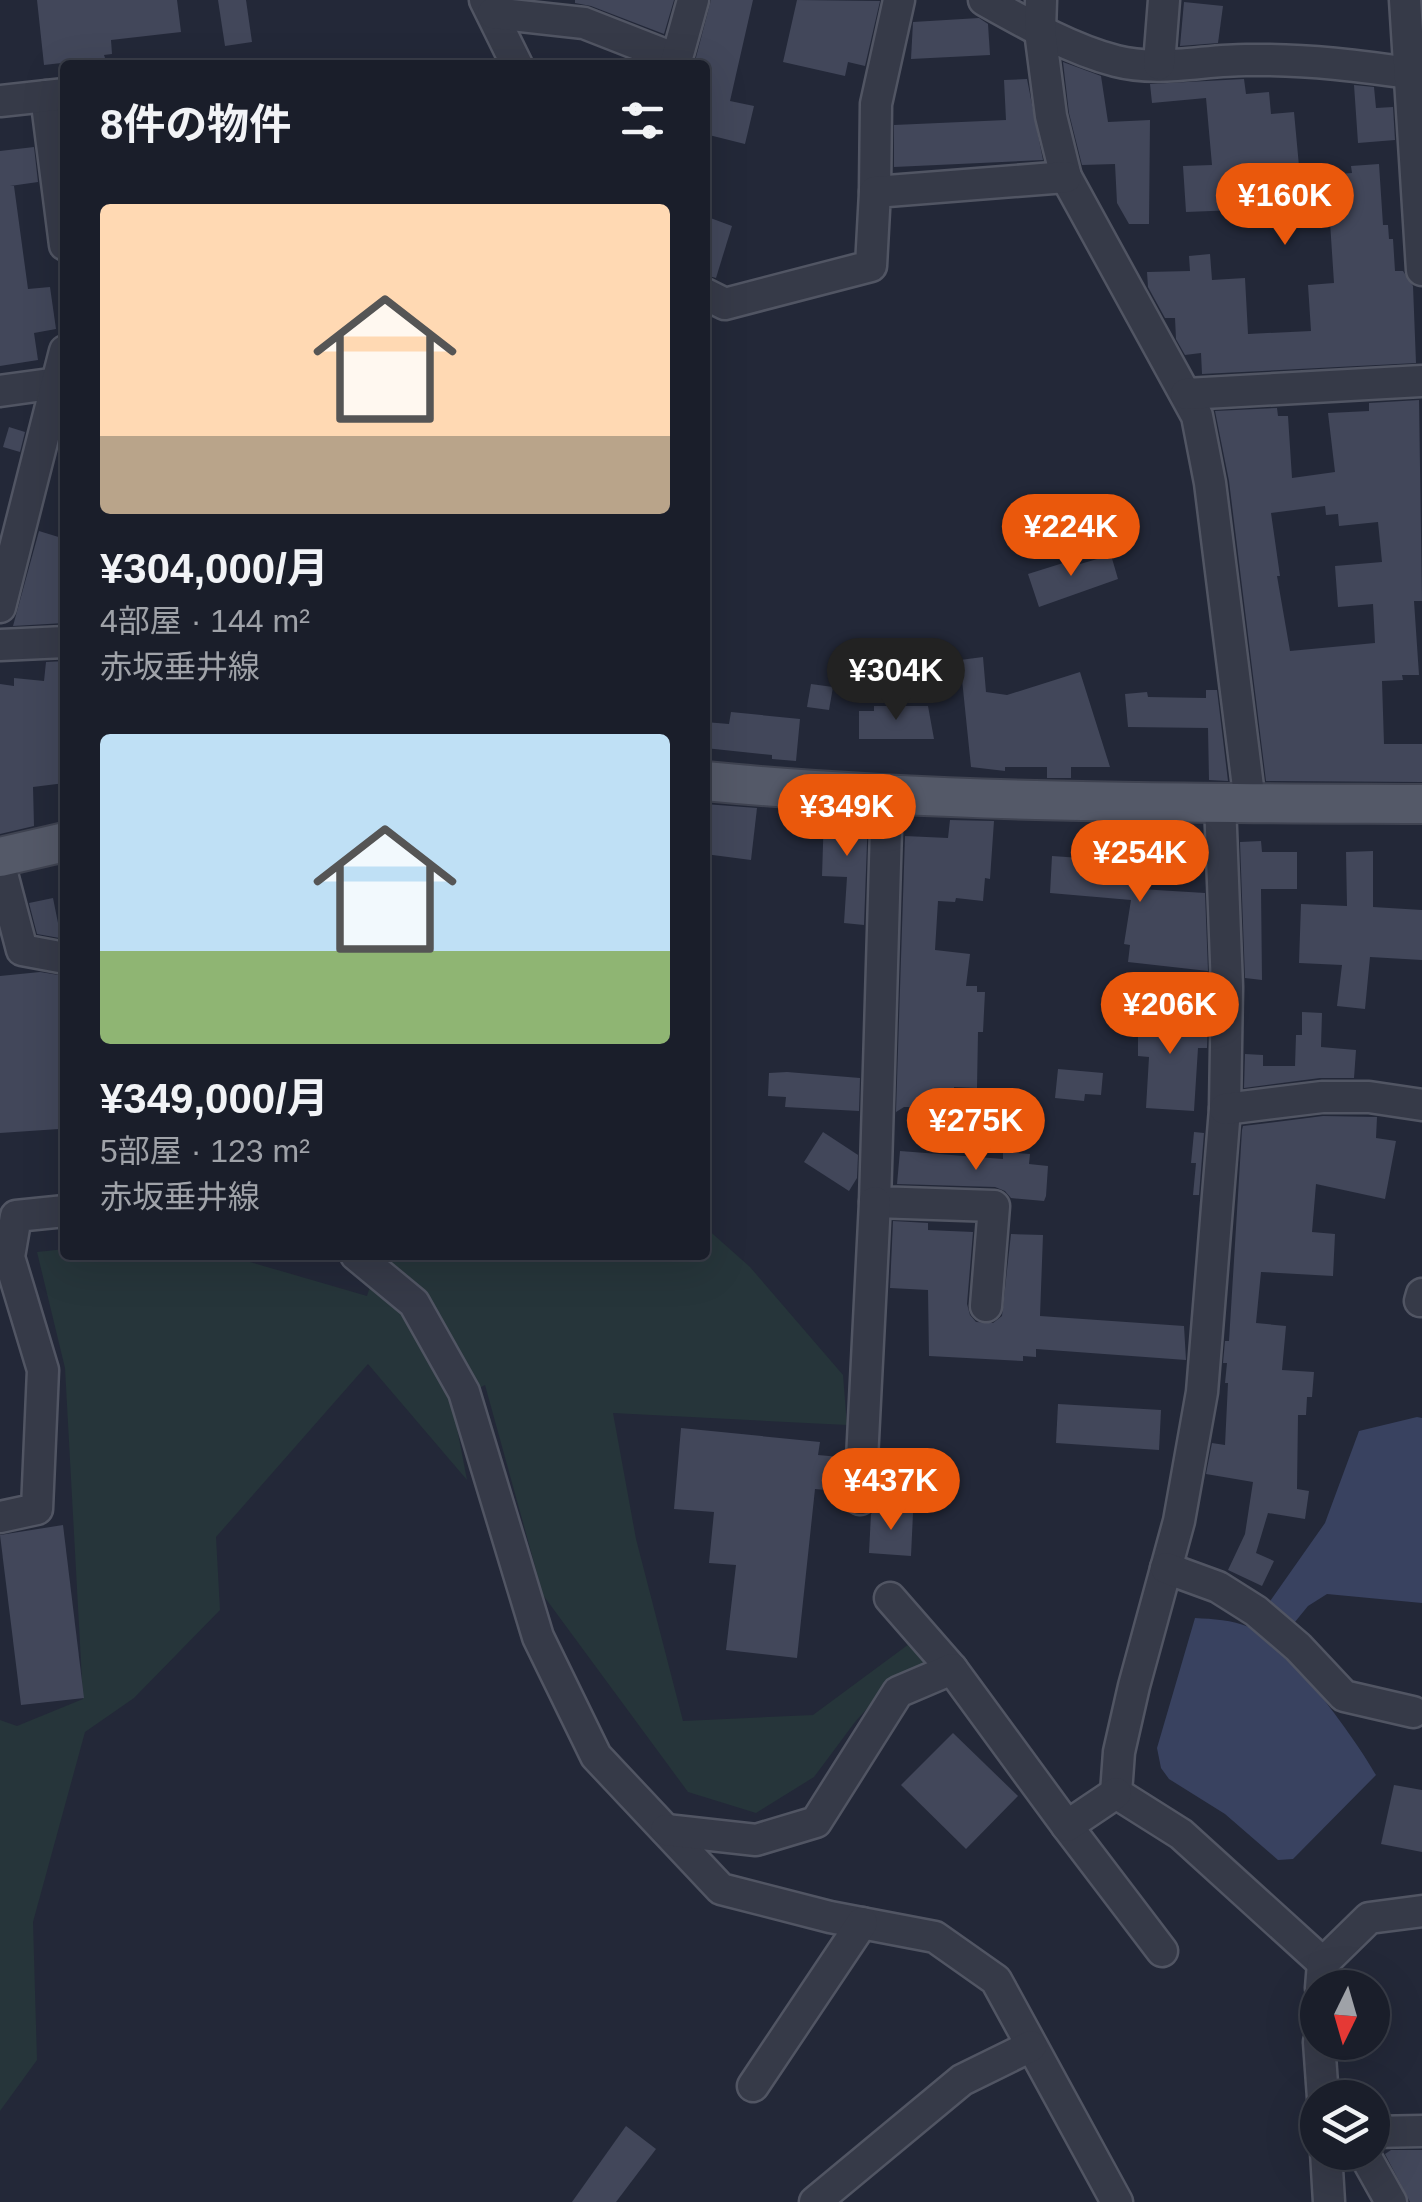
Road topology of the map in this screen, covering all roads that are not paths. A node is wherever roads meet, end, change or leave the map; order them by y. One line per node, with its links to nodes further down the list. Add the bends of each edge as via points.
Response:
1 (692, 0): 11 (street)
2 (899, 0): 18 (street, via 876,104)
3 (984, 0): 8 (street)
4 (1042, 0): 8 (street)
5 (1164, 0): 12 (street)
6 (1405, 0): 13 (street)
7 (489, 6): 9 (street); 10 (street, via 584,23)
8 (1040, 31): 12 (street, via 1118,62); 17 (street)
9 (515, 60)
10 (671, 60)
11 (677, 60)
12 (1159, 64): 13 (street, via 1309,60)
13 (1415, 74): 19 (street)
14 (56, 95): 15 (street); 16 (street)
15 (0, 101)
16 (60, 162)
17 (1066, 178): 18 (street); 25 (street)
18 (875, 192): 20 (street, via 871,266 725,304)
19 (1422, 270)
20 (710, 296)
21 (1422, 381): 25 (street)
22 (60, 383): 24 (street)
23 (60, 387): 26 (street)
24 (0, 392)
25 (1186, 394): 31 (street, via 1210,484)
26 (0, 606)
27 (60, 642): 28 (street)
28 (0, 644)
29 (710, 781): 30 (main road)
30 (887, 795): 31 (main road); 39 (street)
31 (1235, 803): 32 (main road); 38 (street)
32 (1422, 804)
33 (60, 843): 34 (main road)
34 (0, 858)
35 (0, 866): 36 (street, via 22,950)
36 (60, 957)
37 (1422, 1105): 38 (street, via 1322,1097)
38 (1225, 1109): 45 (street, via 1202,1392)
39 (875, 1202): 42 (street, via 994,1206); 43 (street)
40 (60, 1212): 44 (street, via 16,1216 9,1257 43,1370 38,1508)
41 (362, 1260): 51 (street, via 414,1302 464,1392 538,1638 596,1756)
42 (986, 1306)
43 (860, 1499)
44 (0, 1517)
45 (1166, 1568): 48 (street, via 1218,1586 1256,1611 1344,1696); 49 (street, via 1134,1686)
46 (890, 1598): 47 (street)
47 (952, 1669): 50 (street); 51 (street, via 898,1692 816,1822 756,1840)
48 (1413, 1712)
49 (1116, 1793): 50 (street); 55 (street, via 1180,1834)
50 (1066, 1826): 54 (street)
51 (666, 1830): 53 (street, via 721,1889)
52 (1422, 1912): 56 (street, via 1368,1918)
53 (862, 1923): 57 (street, via 935,1938 996,1980); 58 (street)
54 (1162, 1951)
55 (1317, 1970)
56 (1326, 1970)
57 (1032, 2046): 63 (street, via 962,2080); 64 (street)
58 (753, 2086)
59 (1422, 2131): 60 (street)
60 (1390, 2132)
61 (1327, 2170): 65 (street)
62 (1373, 2170): 66 (street)
63 (815, 2202)
64 (1117, 2202)
65 (1330, 2202)
66 (1391, 2202)

